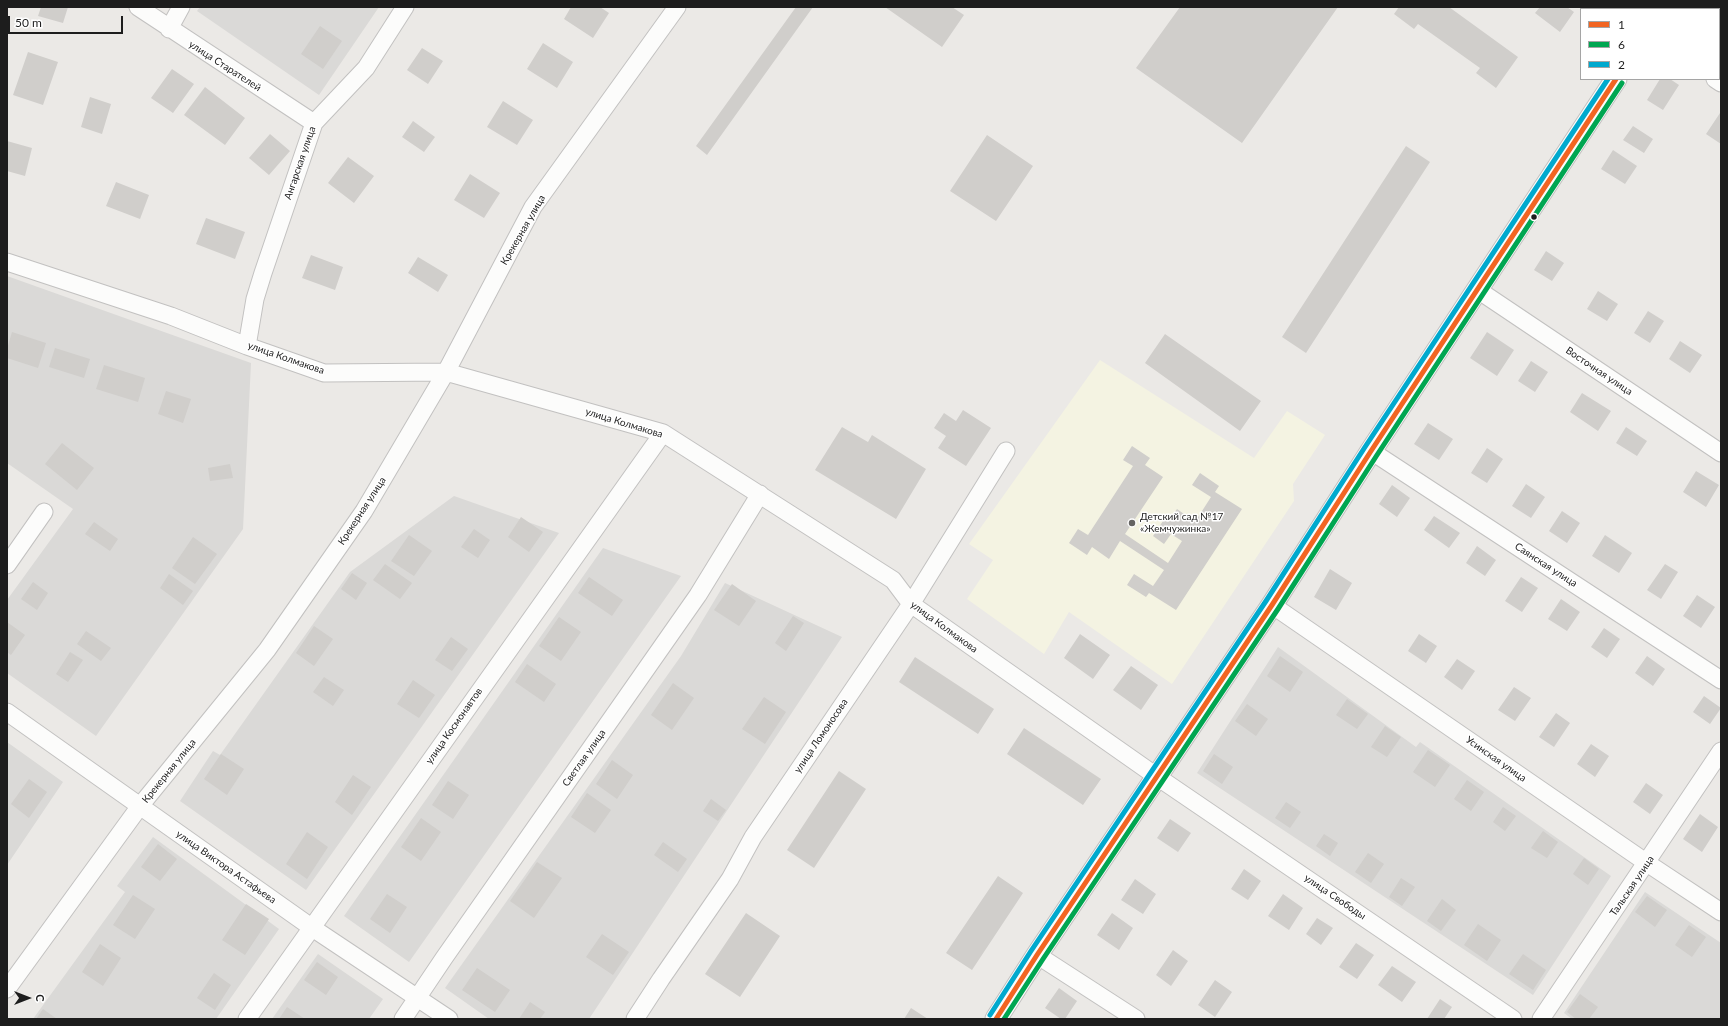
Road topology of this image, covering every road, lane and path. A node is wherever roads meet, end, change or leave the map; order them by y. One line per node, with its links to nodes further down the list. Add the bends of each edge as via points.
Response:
1 (138, 7): 5 (street, улица Старателей)
2 (181, 7): 5 (street)
3 (405, 7): 7 (street, Ангарская улица, via 366,68)
4 (677, 7): 11 (street, Крекерная улица, via 533,207)
5 (169, 29): 7 (street, улица Старателей)
6 (1615, 80): 9 (street)
7 (314, 123): 10 (street, Ангарская улица, via 263,272)
8 (7, 262): 10 (street, улица Колмакова, via 171,316)
9 (1478, 290): 13 (street); 15 (street, Восточная улица)
10 (247, 346): 11 (street, улица Колмакова, via 324,373)
11 (446, 372): 12 (street, улица Колмакова); 25 (street, Крекерная улица, via 364,511 267,650)
12 (663, 433): 16 (street, улица Колмакова); 28 (street, улица Космонавтов)
13 (1371, 451): 20 (street); 21 (street, Саянская улица)
14 (1006, 452): 19 (street, улица Ломоносова)
15 (1721, 453)
16 (760, 494): 19 (street, улица Колмакова, via 893,580); 31 (street, Светлая улица, via 698,595)
17 (44, 512): 18 (street)
18 (7, 565)
19 (911, 604): 24 (street, улица Колмакова); 35 (street, улица Ломоносова, via 762,824 730,879)
20 (1272, 605): 24 (street); 26 (street, Усинская улица)
21 (1721, 680)
22 (7, 712): 25 (street, улица Виктора Астафьева)
23 (1721, 751): 26 (street, Тальская улица)
24 (1156, 776): 29 (street); 38 (street, улица Свободы)
25 (140, 806): 28 (street, улица Виктора Астафьева); 30 (street, Крекерная улица)
26 (1647, 863): 27 (street, Усинская улица); 39 (street, Тальская улица)
27 (1721, 912)
28 (311, 927): 31 (street, улица Виктора Астафьева); 32 (street, улица Космонавтов)
29 (1037, 955): 36 (street); 37 (street)
30 (7, 989)
31 (418, 999): 33 (street, Светлая улица); 34 (street, улица Виктора Астафьева)
32 (247, 1019)
33 (403, 1019)
34 (449, 1019)
35 (635, 1019)
36 (996, 1019)
37 (1136, 1019)
38 (1513, 1019)
39 (1541, 1019)

